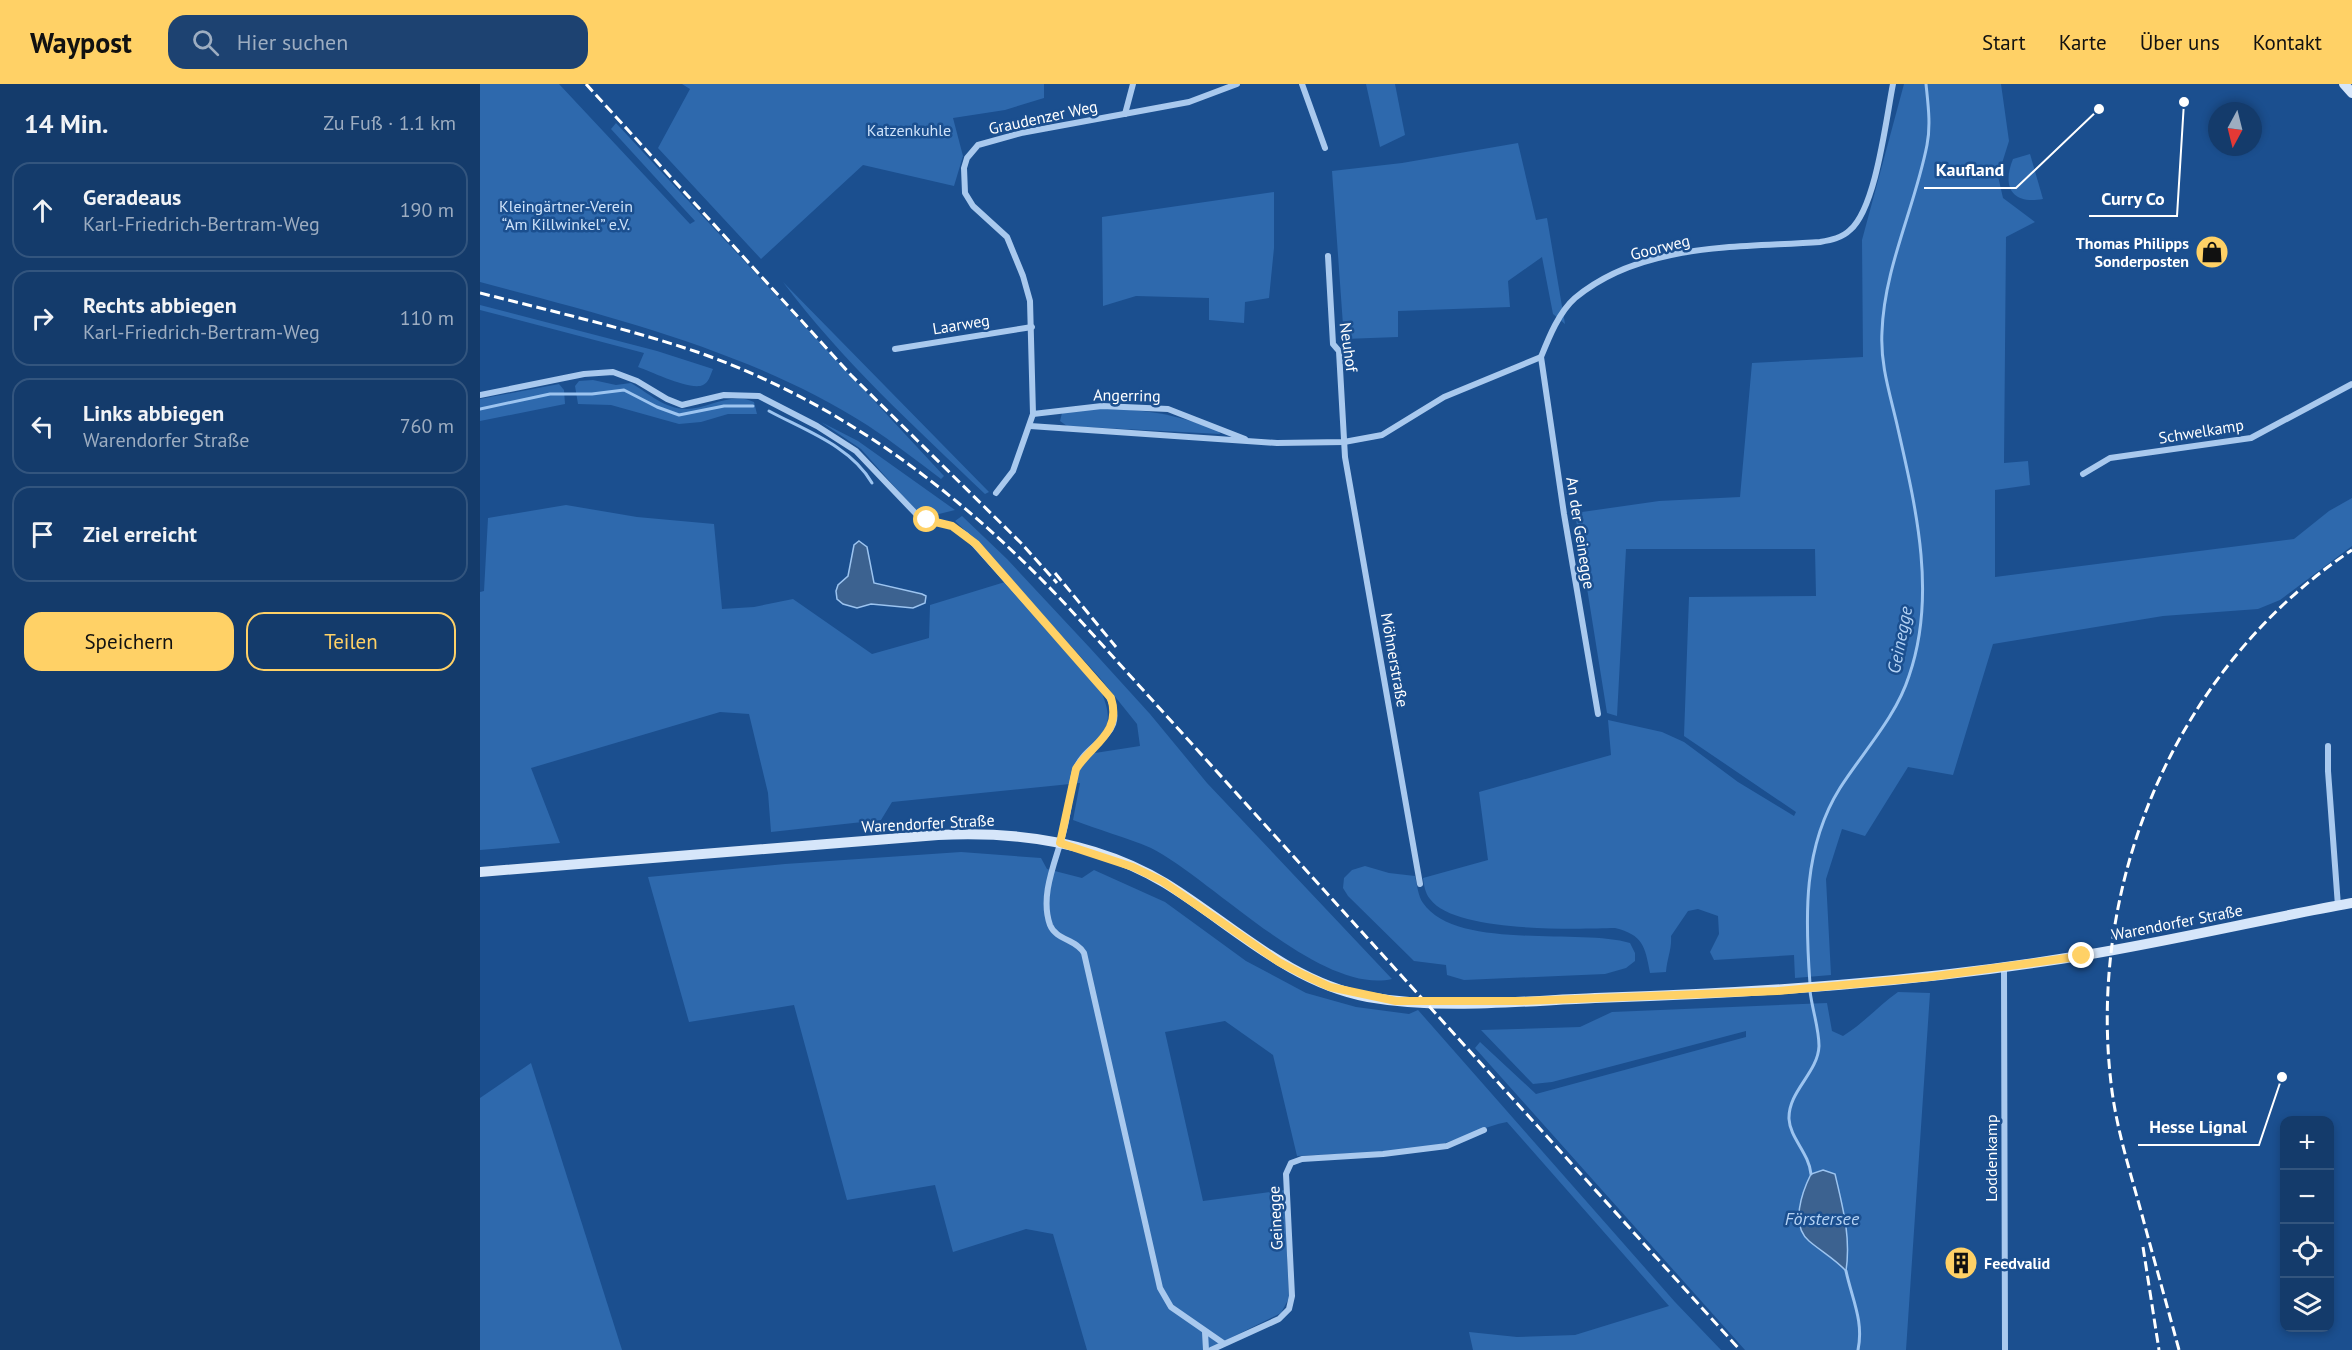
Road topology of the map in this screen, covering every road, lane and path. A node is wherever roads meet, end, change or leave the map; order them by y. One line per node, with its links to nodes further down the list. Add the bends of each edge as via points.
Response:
1 (1133, 84): 7 (street)
2 (1237, 84): 7 (street, Graudenzer Weg, via 1189,102)
3 (1302, 84): 8 (street)
4 (1893, 84): 12 (street, Goorweg, via 1876,173 1858,222 1849,232 1821,242 1681,254 1611,275 1574,299 1550,334)
5 (2344, 84): 6 (street)
6 (2352, 93)
7 (1125, 114): 10 (street, Graudenzer Weg, via 1021,133 978,145 967,158 965,193 972,206 1007,237 1030,301)
8 (1325, 148)
9 (1328, 256): 18 (street, Neuhof)
10 (1032, 327): 11 (street, Laarweg); 15 (street, Graudenzer Weg)
11 (895, 349)
12 (1541, 357): 18 (street, via 1443,397 1382,435); 21 (street, An der Geinegge)
13 (2352, 384): 19 (street, Schwelkamp, via 2251,438 2110,458)
14 (480, 395): 23 (street, via 613,372 682,405 724,395 759,396 856,451 911,510 927,520 952,526 976,544 1111,698 1112,726 1076,769)
15 (1033, 414): 16 (street, Graudenzer Weg); 17 (street, Angerring, via 1102,406 1168,409)
16 (1030, 426): 17 (street, Angerring); 20 (street, Graudenzer Weg, via 1013,471)
17 (1251, 441): 18 (street, Angerring)
18 (1344, 442): 25 (street, Möhnerstraße)
19 (2083, 474)
20 (996, 493)
21 (1598, 714)
22 (2328, 746): 27 (street)
23 (1060, 843): 24 (street, Warendorfer Straße, via 993,834 938,835); 28 (street, Warendorfer Straße, via 1142,871 1279,962 1330,987 1365,996 1424,1002 1777,991); 30 (street, via 1048,888 1050,925 1084,953 1160,1288 1171,1307)
24 (480, 872)
25 (1420, 884)
26 (2352, 903): 27 (street, Warendorfer Straße)
27 (2338, 906): 28 (street, Warendorfer Straße, via 2110,951)
28 (2004, 966): 34 (street, Loddenkamp)
29 (1484, 1130): 31 (street, Geinegge, via 1447,1146 1292,1163 1286,1173 1292,1296 1288,1309 1279,1319)
30 (1205, 1332): 31 (street); 32 (street)
31 (1222, 1343): 33 (street, Geinegge)
32 (1206, 1350)
33 (1211, 1350)
34 (2005, 1350)

